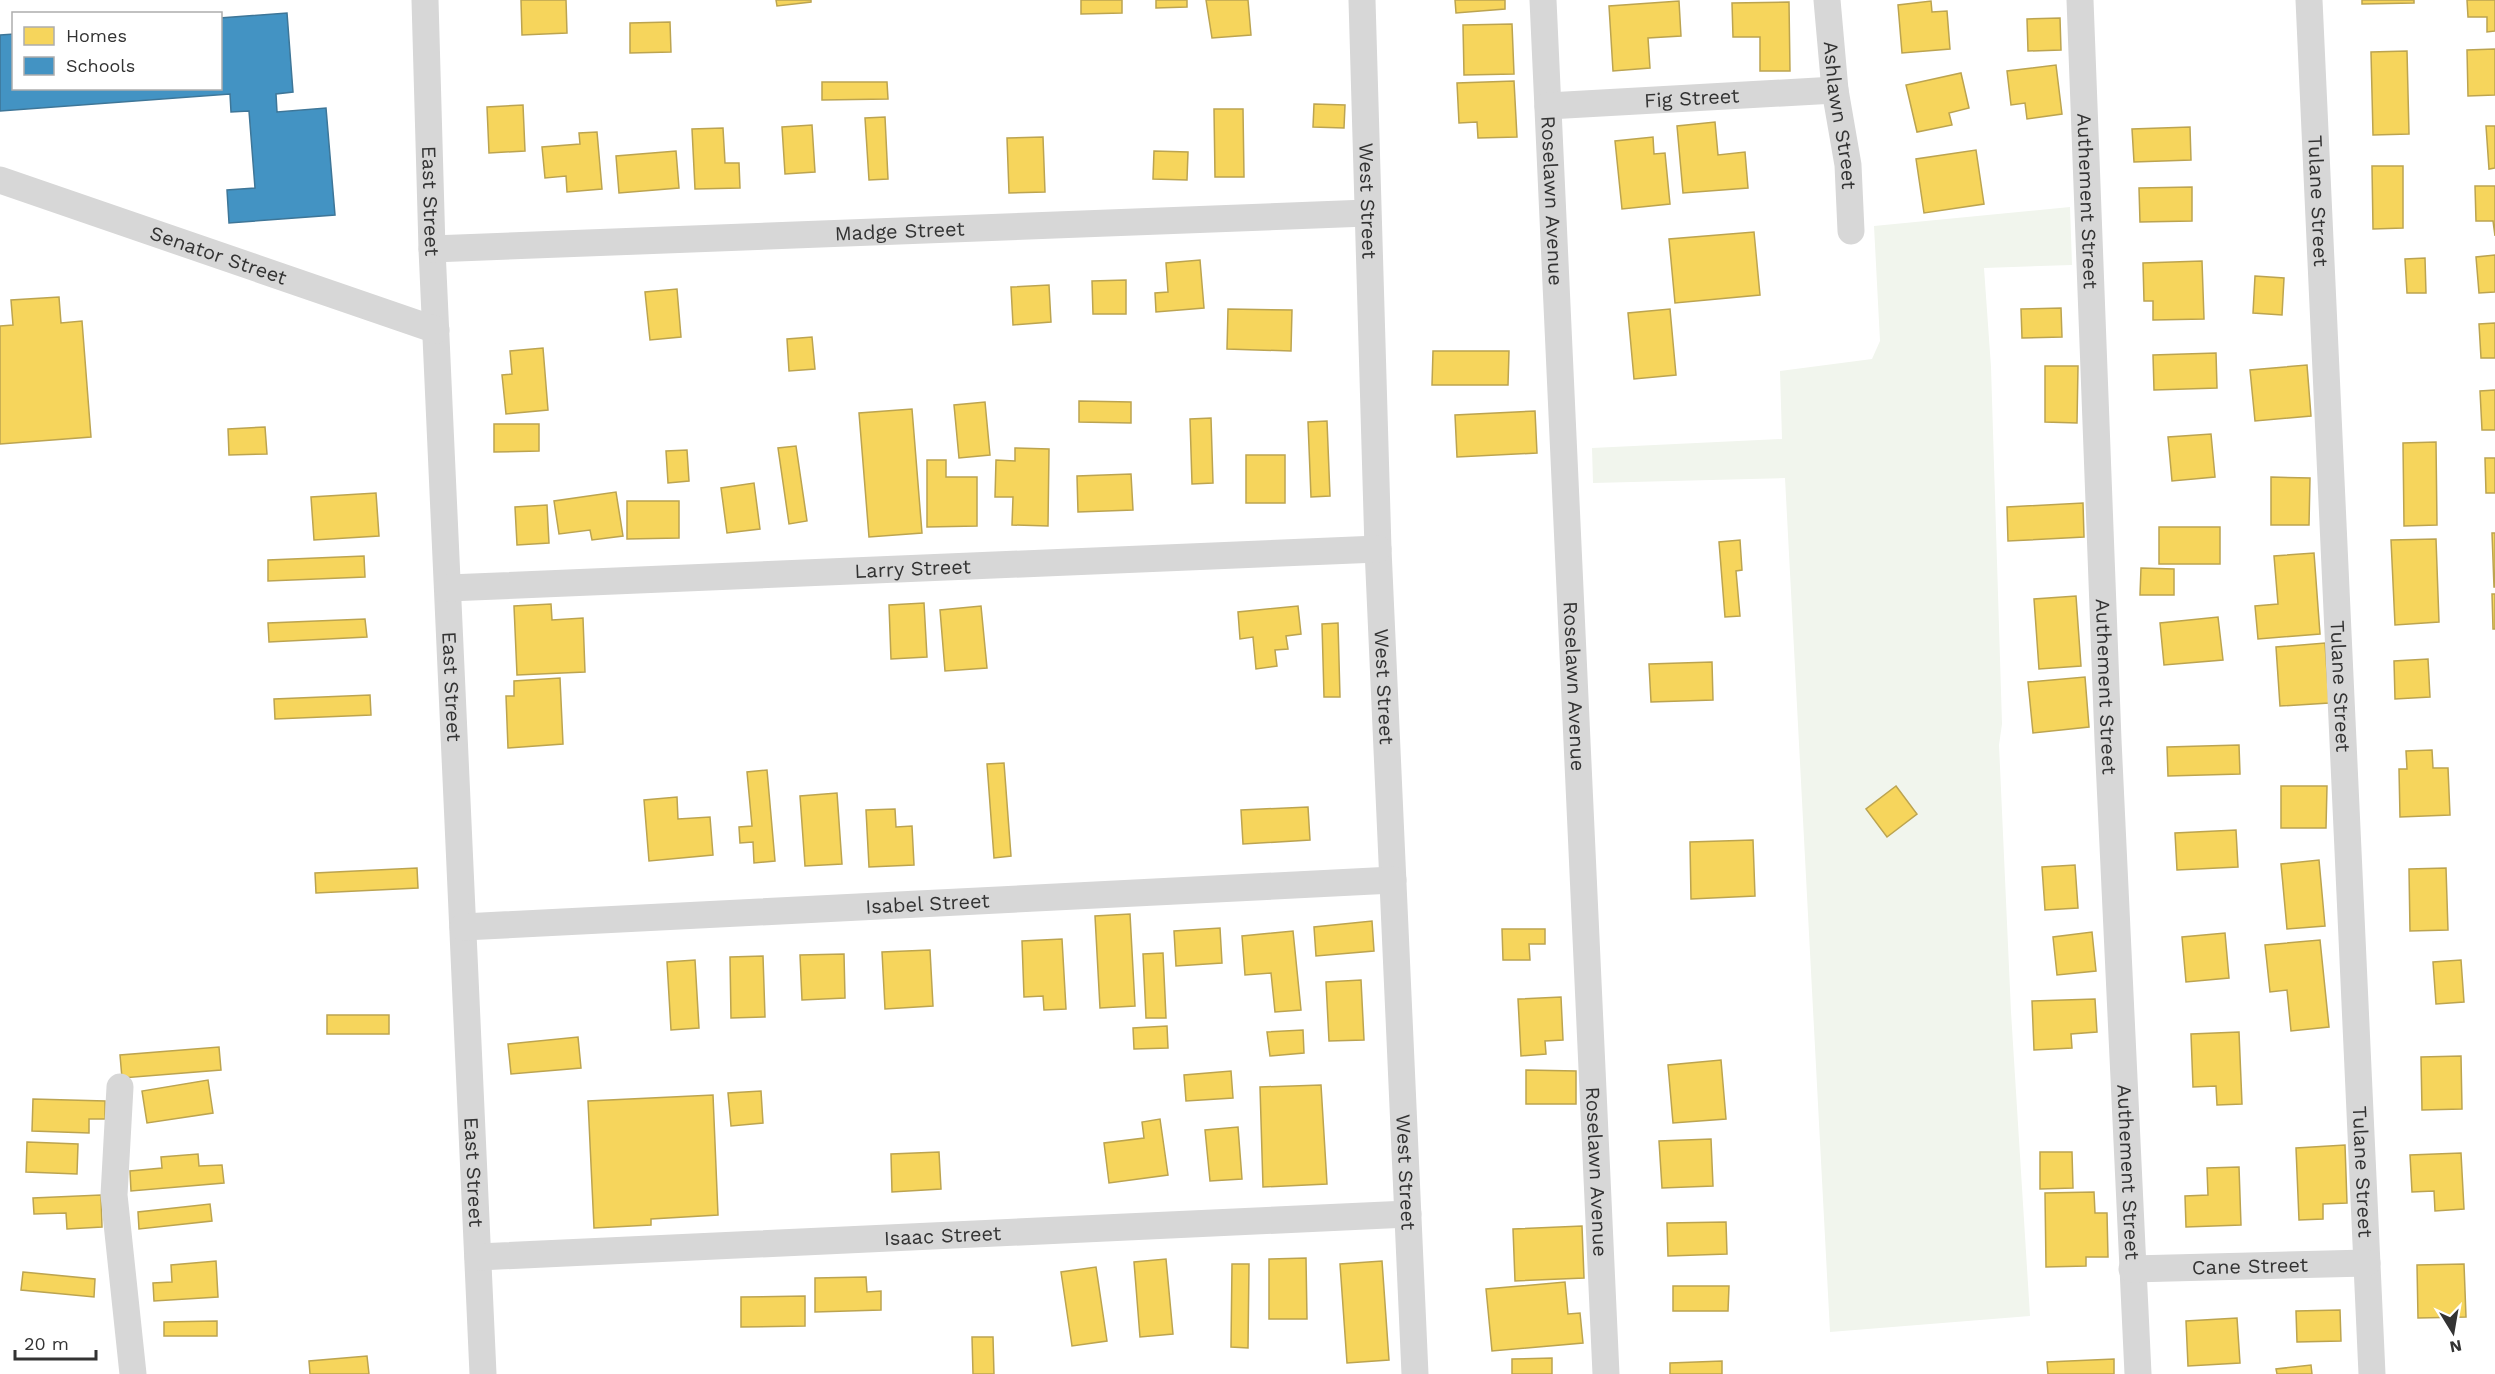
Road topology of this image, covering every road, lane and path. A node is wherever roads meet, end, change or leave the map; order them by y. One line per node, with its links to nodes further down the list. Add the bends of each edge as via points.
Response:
1 (425, 0): 12 (street, East Street)
2 (1362, 0): 10 (street, West Street)
3 (1544, 0): 8 (street, Roselawn Avenue)
4 (1827, 0): 7 (street, Ashlawn Street)
5 (2080, 0): 22 (street, Authement Street)
6 (2309, 0): 21 (street, Tulane Street)
7 (1835, 90): 8 (street, Fig Street); 11 (street, Ashlawn Street, via 1848,165)
8 (1548, 106): 26 (street, Roselawn Avenue)
9 (0, 180): 13 (street, Senator Street)
10 (1367, 213): 12 (street, Madge Street); 14 (street, West Street)
11 (1851, 231)
12 (432, 249): 13 (street, East Street)
13 (436, 330): 15 (street, East Street)
14 (1378, 549): 15 (street, Larry Street); 16 (street, West Street)
15 (448, 588): 17 (street, East Street)
16 (1393, 880): 17 (street, Isabel Street); 19 (street, West Street)
17 (463, 927): 20 (street, East Street)
18 (120, 1087): 23 (street, via 114,1195)
19 (1408, 1214): 20 (street, Isaac Street); 25 (street, West Street)
20 (478, 1257): 24 (street, East Street)
21 (2367, 1263): 22 (street, Cane Street); 28 (street, Tulane Street)
22 (2132, 1269): 27 (street, Authement Street)
23 (133, 1374)
24 (483, 1374)
25 (1415, 1374)
26 (1606, 1374)
27 (2138, 1374)
28 (2372, 1374)

